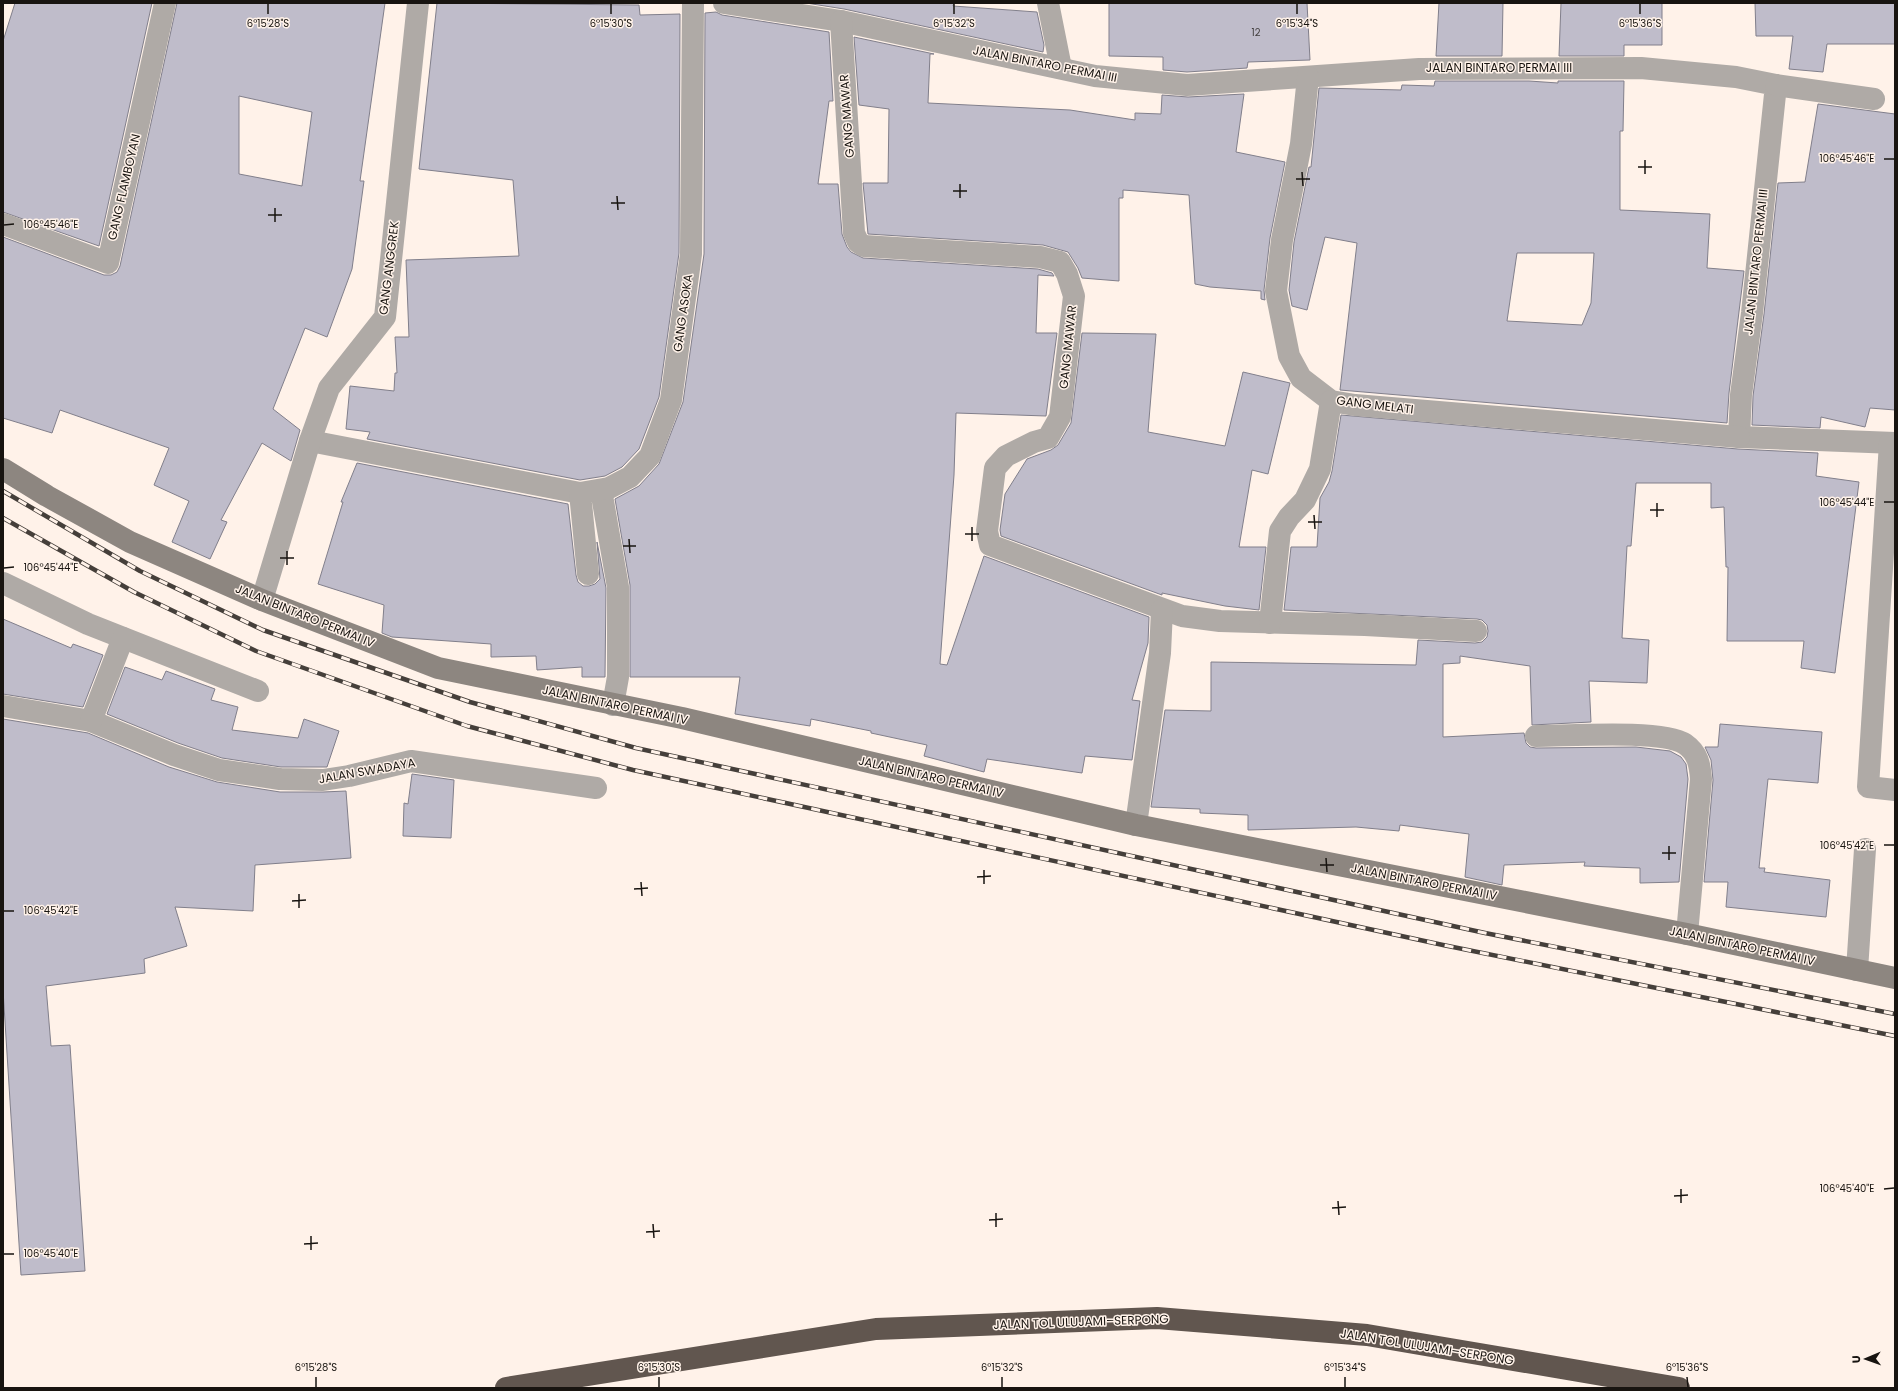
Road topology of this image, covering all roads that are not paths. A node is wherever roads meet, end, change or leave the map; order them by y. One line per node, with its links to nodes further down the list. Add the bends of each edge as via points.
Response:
1 (165, 3): 11 (street, GANG FLAMBOYAN, via 108,263)
2 (418, 3): 14 (street, GANG ANGGREK, via 385,317 329,388)
3 (693, 3): 17 (street, GANG ASOKA, via 691,254 670,400 650,456 630,477 609,488)
4 (724, 3): 6 (street, JALAN BINTARO PERMAI III)
5 (1048, 3): 7 (street)
6 (841, 21): 7 (street, JALAN BINTARO PERMAI III); 21 (street, GANG MAWAR, via 854,233 858,242 864,246 1040,257 1060,262 1074,296 1060,417 1048,438 1006,456 994,468 988,531 990,545)
7 (1061, 68): 8 (street, JALAN BINTARO PERMAI III, via 1095,76 1187,86)
8 (1308, 77): 9 (street, JALAN BINTARO PERMAI III, via 1419,69 1640,68 1736,77); 12 (street, GANG MELATI, via 1301,144 1280,247 1276,291 1289,356 1301,378)
9 (1776, 85): 10 (street); 13 (street, JALAN BINTARO PERMAI III, via 1741,395)
10 (1874, 99)
11 (3, 224)
12 (1331, 401): 13 (street, GANG MELATI); 22 (street, via 1320,469 1305,500 1280,531)
13 (1739, 437): 15 (street)
14 (310, 441): 17 (street); 20 (street, GANG ANGGREK)
15 (1893, 443): 31 (street, via 1868,787)
16 (3, 469): 20 (street, JALAN BINTARO PERMAI IV, via 130,542)
17 (590, 491): 18 (street); 26 (street, via 618,587 618,677)
18 (588, 574)
19 (3, 583): 24 (street, via 52,608)
20 (262, 600): 26 (street, JALAN BINTARO PERMAI IV, via 438,668)
21 (1162, 610): 22 (street, via 1182,616 1213,620); 32 (street, via 1160,653)
22 (1270, 622): 23 (street)
23 (1476, 631)
24 (123, 638): 25 (street); 28 (street)
25 (258, 691)
26 (613, 705): 32 (street, JALAN BINTARO PERMAI IV, via 682,718)
27 (3, 706): 28 (street, JALAN SWADAYA)
28 (92, 721): 30 (street, JALAN SWADAYA, via 174,755 219,770 280,779 323,780 411,761)
29 (1536, 736): 34 (street, via 1634,735 1673,738 1686,745 1695,755 1700,764 1701,779)
30 (596, 788)
31 (1895, 790)
32 (1136, 825): 34 (street, JALAN BINTARO PERMAI IV)
33 (1865, 849): 35 (street)
34 (1688, 934): 35 (street, JALAN BINTARO PERMAI IV)
35 (1857, 970): 36 (street, JALAN BINTARO PERMAI IV)
36 (1895, 978)
37 (506, 1388): 38 (highway, JALAN TOL ULUJAMI–SERPONG, via 876,1329 1157,1318 1368,1335)
38 (1680, 1388)

